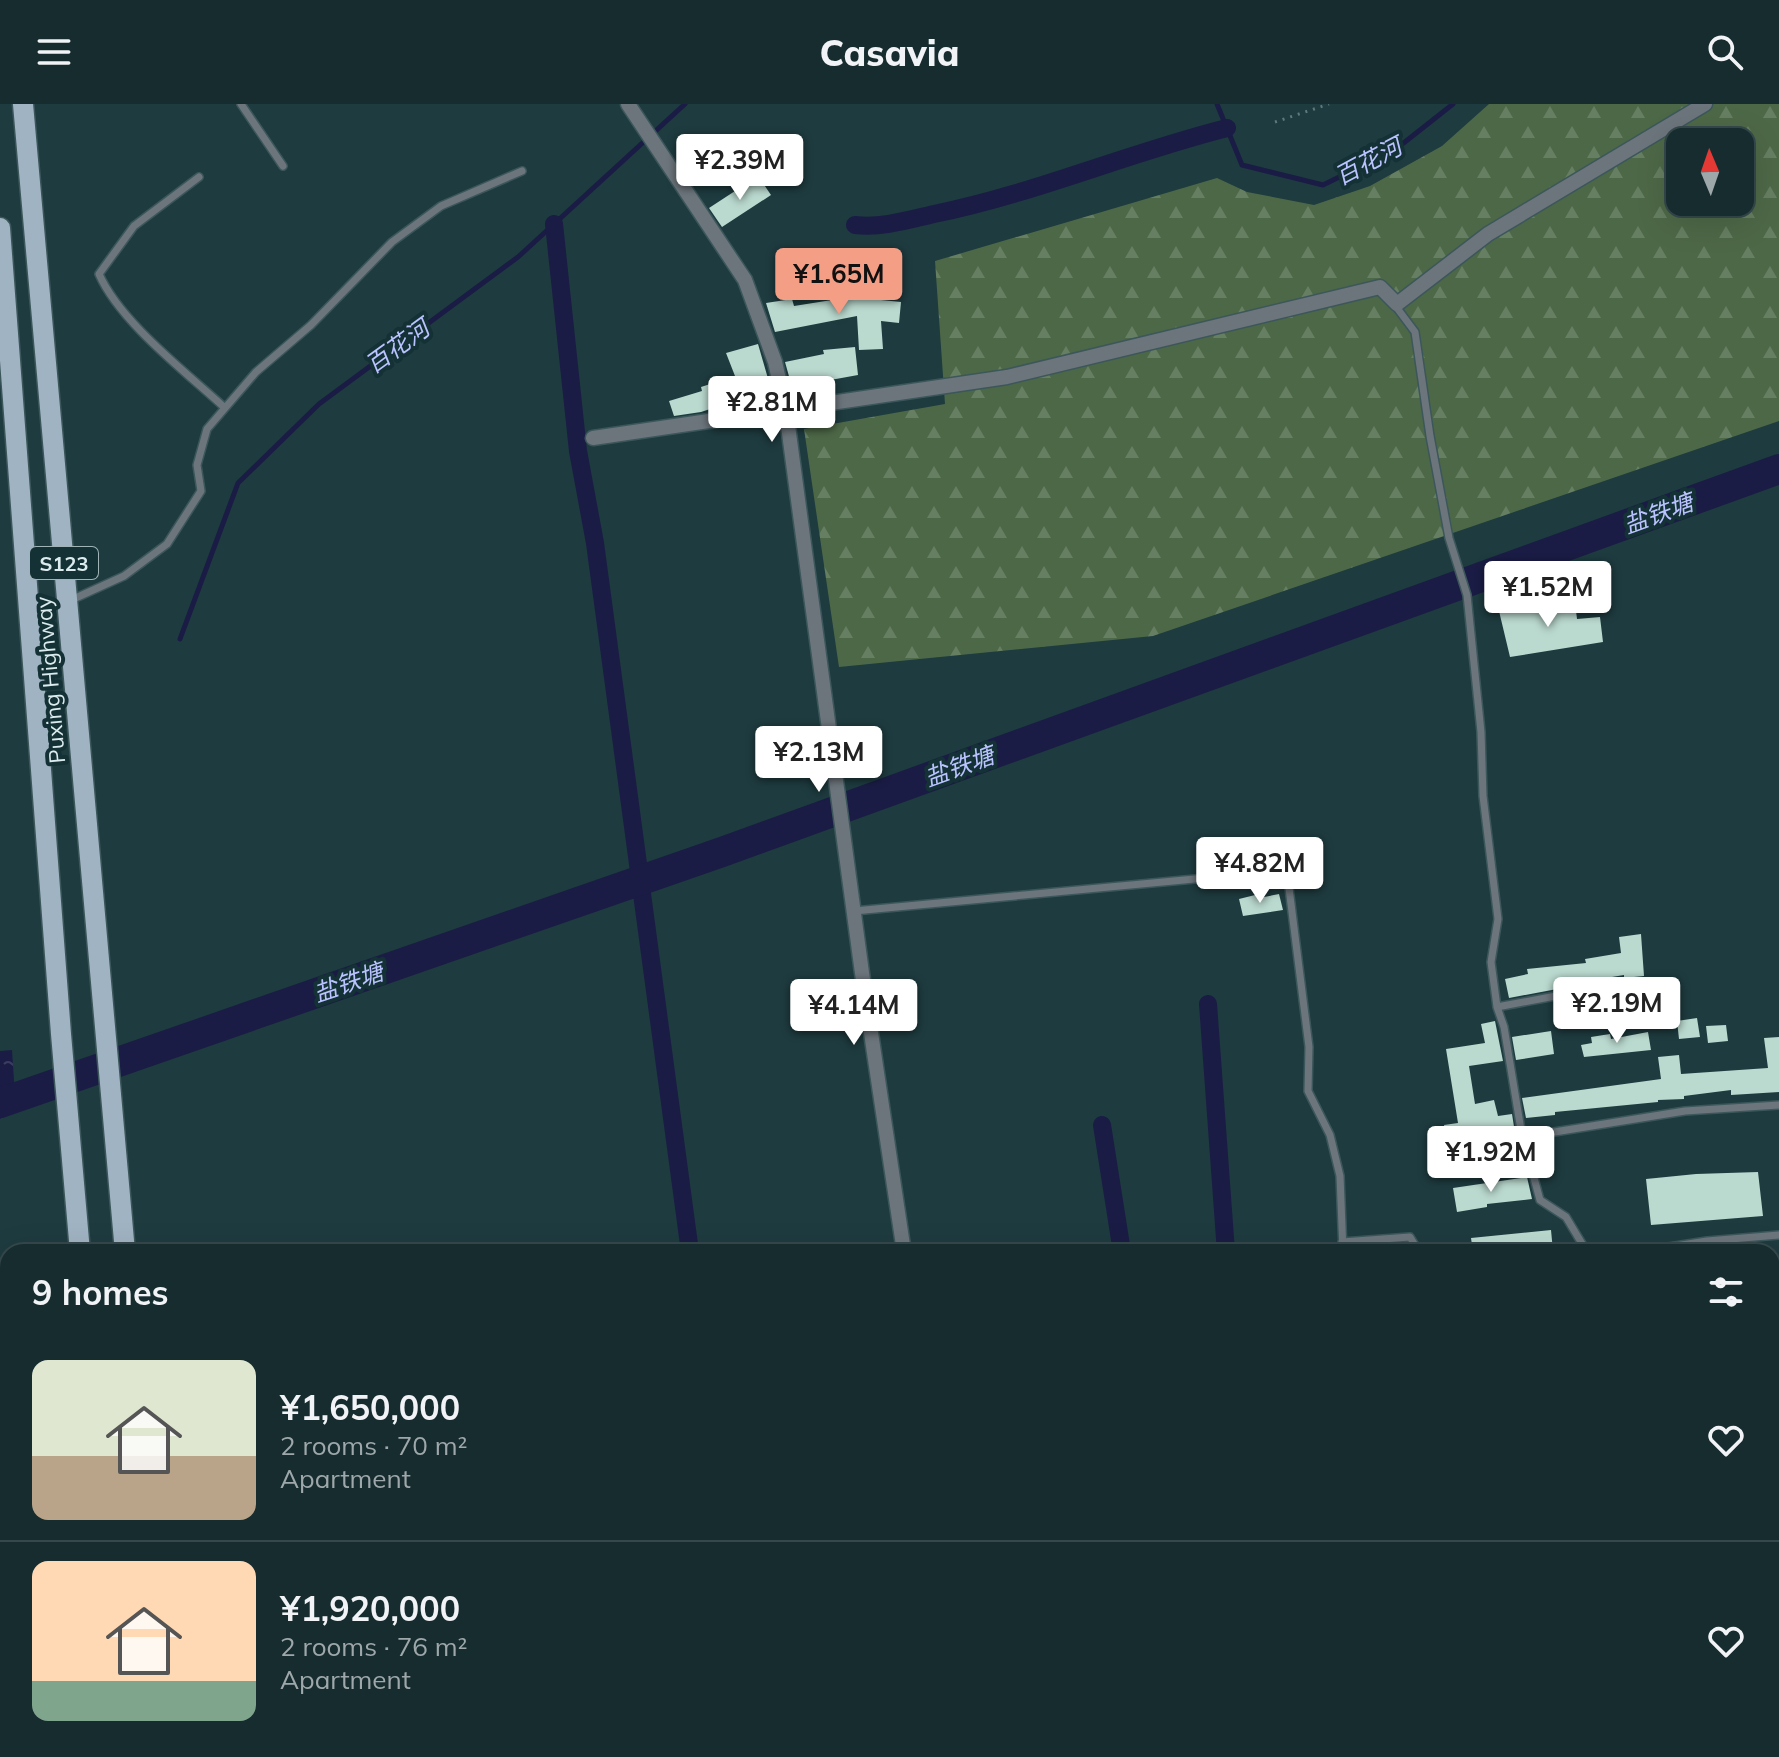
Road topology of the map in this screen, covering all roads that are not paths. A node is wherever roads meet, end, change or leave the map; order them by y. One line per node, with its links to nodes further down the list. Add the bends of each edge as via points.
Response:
1 (23, 104): 13 (main road, Puxing Highway / S123)
2 (241, 104): 5 (lane)
3 (628, 104): 11 (street, via 745,280 775,362)
4 (1705, 104): 9 (street, via 1488,234 1397,304)
5 (283, 166)
6 (522, 171): 10 (lane, via 441,206 392,242)
7 (199, 177): 10 (lane, via 134,226 99,274 133,322)
8 (0, 228): 21 (main road, Puxing Highway / S123)
9 (1380, 287): 11 (street, via 1007,377); 16 (lane, via 1415,332 1449,538 1467,595 1498,919 1491,962)
10 (225, 408): 13 (lane, via 207,429 197,465 201,491 167,544 124,576)
11 (786, 411): 12 (street); 14 (street)
12 (593, 438)
13 (67, 602): 22 (main road, Puxing Highway / S123)
14 (854, 911): 20 (lane, via 1281,871 1289,888 1309,1047 1308,1091 1330,1135 1340,1176); 23 (street)
15 (1609, 986): 16 (lane)
16 (1497, 1007): 18 (lane)
17 (1779, 1105): 18 (lane, via 1685,1111)
18 (1523, 1137): 25 (lane, via 1540,1200 1566,1217)
19 (1779, 1235): 26 (lane)
20 (1342, 1242): 24 (lane, via 1410,1237)
21 (79, 1244)
22 (124, 1244)
23 (903, 1244)
24 (1414, 1244)
25 (1582, 1244)
26 (1688, 1244)

